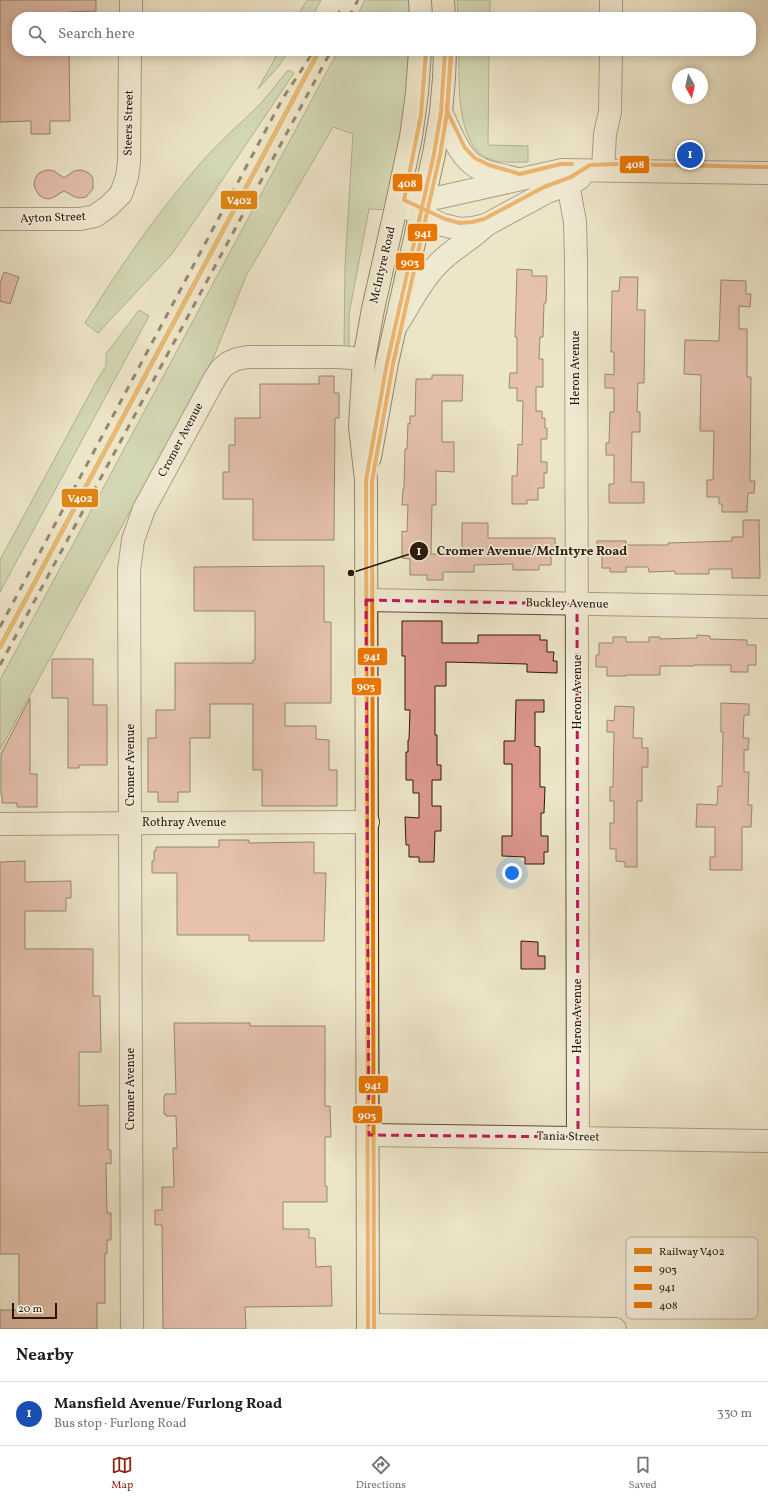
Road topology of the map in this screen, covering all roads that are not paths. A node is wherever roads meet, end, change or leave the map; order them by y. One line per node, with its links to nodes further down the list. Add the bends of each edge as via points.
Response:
1 (131, 0): 5 (street)
2 (420, 0): 6 (main road)
3 (443, 0): 7 (main road)
4 (611, 0): 8 (street)
5 (131, 12)
6 (421, 12)
7 (444, 12)
8 (611, 12)
9 (130, 56): 19 (street, Steers Street, via 129,162)
10 (420, 56): 20 (main road, McIntyre Road, via 415,114)
11 (445, 56): 13 (main road, McIntyre Road)
12 (611, 56): 14 (street, via 610,112 615,134)
13 (441, 112): 16 (street, via 460,152 471,163 487,171); 21 (main road, McIntyre Road)
14 (603, 170): 15 (street); 16 (street, via 562,170); 17 (street)
15 (768, 173)
16 (520, 180): 21 (street)
17 (568, 184): 18 (street); 24 (street, Heron Avenue, via 575,222)
18 (547, 192): 23 (street); 24 (street, Heron Avenue, via 563,215)
19 (122, 194): 22 (street, Ayton Street, via 95,216 80,219)
20 (397, 203): 21 (street); 26 (main road, McIntyre Road)
21 (423, 207): 23 (street, via 443,225 453,228); 25 (main road, McIntyre Road)
22 (0, 219)
23 (486, 225): 25 (street, via 436,267 417,292)
24 (575, 247): 29 (street, Heron Avenue)
25 (395, 329): 27 (main road, McIntyre Road)
26 (364, 359): 27 (main road, McIntyre Road, via 360,427); 33 (street, Cromer Avenue, via 261,356 237,359 228,363 215,378 144,509 133,540 130,570)
27 (366, 480): 28 (main road, McIntyre Road)
28 (366, 600): 29 (street, Buckley Avenue); 31 (main road, McIntyre Road)
29 (577, 604): 30 (street, Buckley Avenue); 35 (street, Heron Avenue)
30 (768, 607)
31 (368, 822): 33 (street, Rothray Avenue); 34 (main road, McIntyre Road)
32 (0, 824): 33 (street, Rothray Avenue)
33 (131, 824): 38 (street, Cromer Avenue)
34 (368, 1135): 35 (street, Tania Street); 37 (main road, McIntyre Road)
35 (578, 1137): 36 (street, Tania Street)
36 (768, 1141)
37 (368, 1327): 39 (street)
38 (132, 1329)
39 (615, 1329)

